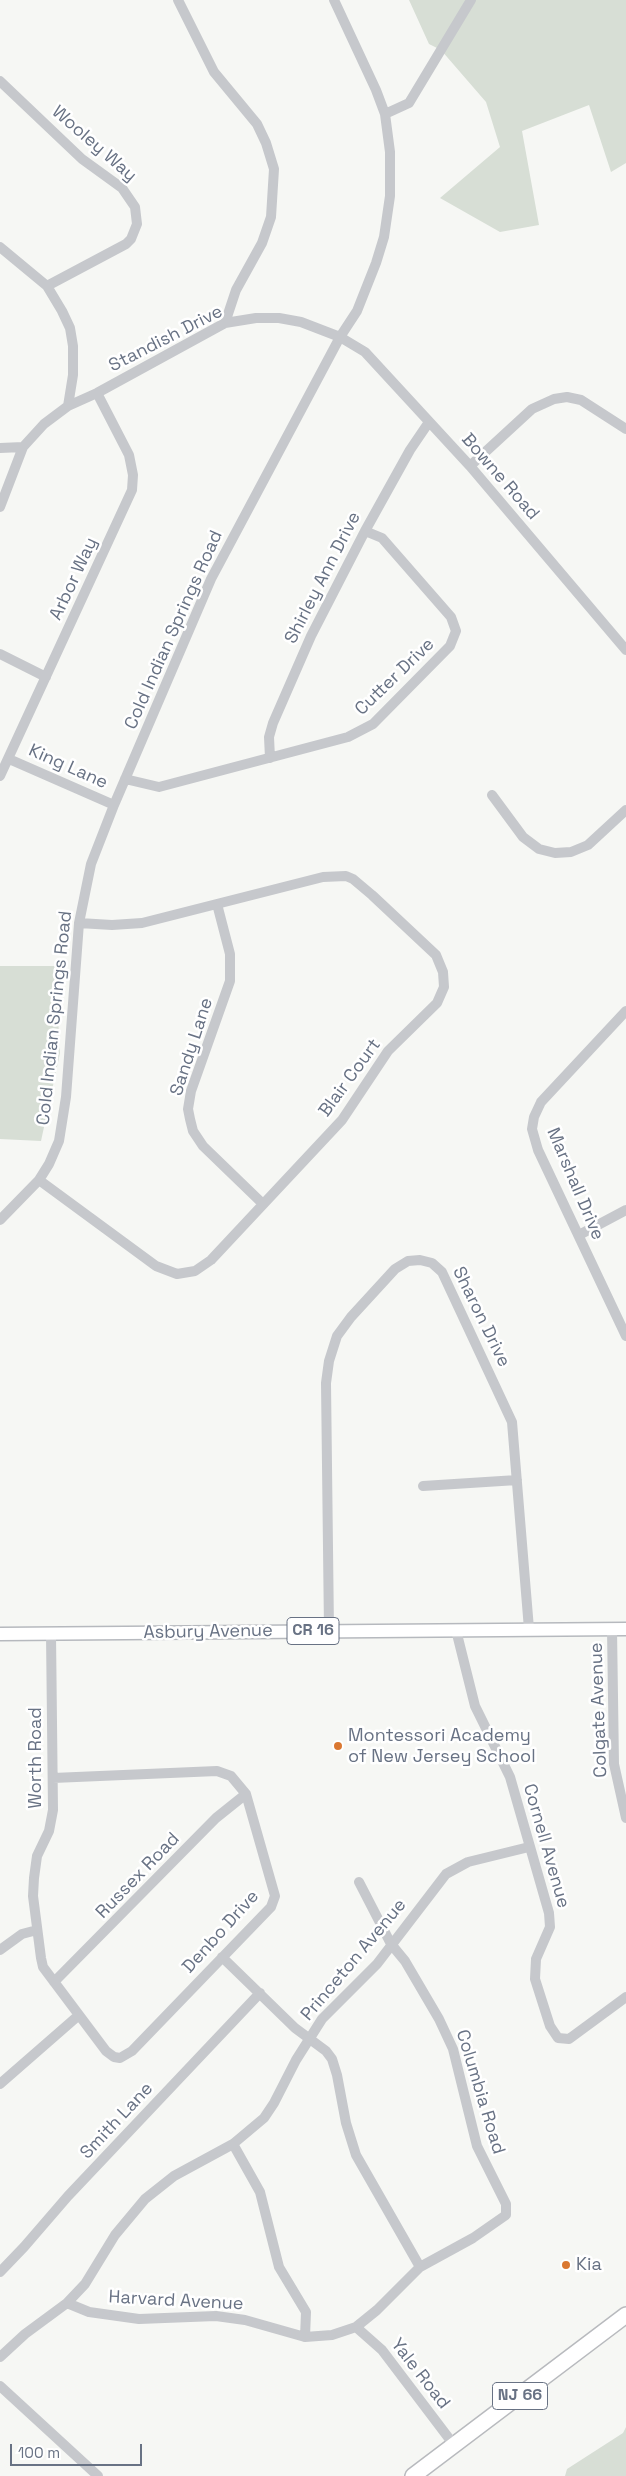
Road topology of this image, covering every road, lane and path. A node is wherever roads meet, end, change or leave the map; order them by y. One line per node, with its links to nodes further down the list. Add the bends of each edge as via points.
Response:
1 (178, 0): 8 (street, via 214,72 257,124 274,169 271,217 262,243 236,290)
2 (334, 0): 5 (street)
3 (471, 0): 5 (street, via 409,103)
4 (0, 81): 7 (street, Wooley Way, via 82,159 122,188 135,207 137,224 126,244)
5 (384, 114): 9 (street, Cold Indian Springs Road, via 390,152 384,237 368,287)
6 (0, 247): 7 (street)
7 (47, 286): 11 (street, via 70,328 73,346)
8 (225, 323): 9 (street, Standish Drive, via 256,318 284,319); 10 (street, Standish Drive)
9 (340, 337): 12 (street, Bowne Road, via 365,352); 25 (street, Cold Indian Springs Road, via 211,579)
10 (97, 393): 11 (street, Standish Drive); 21 (street, Arbor Way, via 129,455 132,490)
11 (68, 406): 14 (street, Standish Drive, via 44,424)
12 (429, 422): 16 (street, Bowne Road); 18 (street, Shirley Ann Drive)
13 (626, 429): 16 (street, via 581,400 554,399 532,409)
14 (23, 447): 15 (street); 17 (street)
15 (0, 448)
16 (470, 466): 19 (street, Bowne Road)
17 (0, 507)
18 (365, 531): 23 (street, Shirley Ann Drive, via 311,636 273,723 269,737); 23 (street, Cutter Drive, via 382,538 451,617 455,626 454,640 366,728 348,738)
19 (626, 650)
20 (0, 654): 21 (street)
21 (46, 677): 22 (street, Arbor Way)
22 (9, 758): 24 (street, Arbor Way); 27 (street, King Lane)
23 (270, 758): 25 (street, Cutter Drive, via 159,787)
24 (0, 776)
25 (125, 779): 27 (street, Cold Indian Springs Road)
26 (492, 795): 28 (street, via 523,837 539,849 555,853 571,852 588,845)
27 (114, 805): 30 (street, Cold Indian Springs Road, via 91,864)
28 (626, 810)
29 (217, 904): 30 (street, Blair Court, via 142,923); 33 (street, Sandy Lane, via 230,954 230,981 191,1090 188,1109 193,1131 203,1146); 33 (street, Blair Court, via 323,877 346,876 372,895 436,955 444,972 444,987 437,1003 388,1051 342,1120)
30 (79, 923): 32 (street, Cold Indian Springs Road, via 64,1120 52,1159)
31 (626, 1011): 36 (street, Marshall Drive, via 545,1098 534,1117 534,1140)
32 (39, 1180): 33 (street, Blair Court, via 156,1266 177,1274 203,1267); 35 (street, Cold Indian Springs Road)
33 (263, 1204)
34 (626, 1210): 36 (street)
35 (0, 1220)
36 (579, 1235): 37 (street, Marshall Drive)
37 (626, 1336)
38 (517, 1480): 39 (street); 40 (street, Sharon Drive); 43 (street, Sharon Drive, via 508,1412 442,1272 432,1263 420,1260 401,1265 351,1317 337,1336 328,1361)
39 (423, 1486)
40 (529, 1629): 41 (main road, Asbury Avenue / CR 16); 44 (main road, Asbury Avenue / CR 16)
41 (612, 1629): 42 (main road, Asbury Avenue / CR 16); 49 (street, Colgate Avenue, via 614,1764)
42 (626, 1629)
43 (329, 1630): 44 (main road, Asbury Avenue / CR 16); 46 (main road, Asbury Avenue / CR 16)
44 (456, 1630): 50 (street, Cornell Avenue, via 475,1706 510,1777)
45 (0, 1634): 46 (main road, Asbury Avenue / CR 16)
46 (51, 1634): 47 (street, Worth Road)
47 (53, 1778): 48 (street, Denbo Drive, via 217,1771 231,1776); 52 (street, Worth Road, via 52,1818 34,1878)
48 (246, 1794): 55 (street, Denbo Drive, via 275,1896 274,1902); 56 (street, Russex Road, via 216,1818)
49 (626, 1818)
50 (529, 1847): 53 (street, Princeton Avenue, via 456,1867 441,1880); 58 (street, Cornell Avenue, via 550,1921 536,1959 535,1979 553,2031 558,2038 569,2039)
51 (359, 1882): 53 (street, Columbia Road)
52 (37, 1930): 54 (street, via 22,1934); 56 (street, Worth Road, via 43,1967)
53 (391, 1944): 60 (street, Princeton Avenue, via 363,1979 322,2020); 64 (street, Columbia Road, via 405,1961 453,2049 477,2146)
54 (0, 1950)
55 (222, 1957): 57 (street); 61 (street, Denbo Drive, via 132,2051)
56 (54, 1982): 59 (street, Worth Road)
57 (260, 1993): 60 (street); 66 (street, Smith Lane)
58 (626, 1998)
59 (79, 2015): 61 (street, Worth Road, via 106,2051); 62 (street)
60 (310, 2040): 63 (street, Princeton Avenue, via 270,2111); 65 (street, via 326,2051 332,2060 356,2155)
61 (120, 2058)
62 (0, 2084)
63 (233, 2144): 67 (street, Princeton Avenue, via 174,2176 145,2199 115,2235 85,2284); 70 (street, via 260,2192 280,2267 306,2312)
64 (506, 2208): 65 (street, Harvard Avenue, via 506,2215 491,2227)
65 (420, 2267): 69 (street, Harvard Avenue)
66 (0, 2272)
67 (67, 2303): 70 (street, Harvard Avenue, via 89,2312 139,2319 230,2318); 71 (street, Princeton Avenue)
68 (626, 2315): 73 (highway, NJ 66)
69 (356, 2327): 70 (street, Harvard Avenue, via 332,2335); 73 (street, Yale Road, via 382,2350)
70 (305, 2337)
71 (0, 2357)
72 (0, 2386): 74 (street)
73 (454, 2445): 75 (highway, NJ 66)
74 (98, 2476)
75 (413, 2476)

